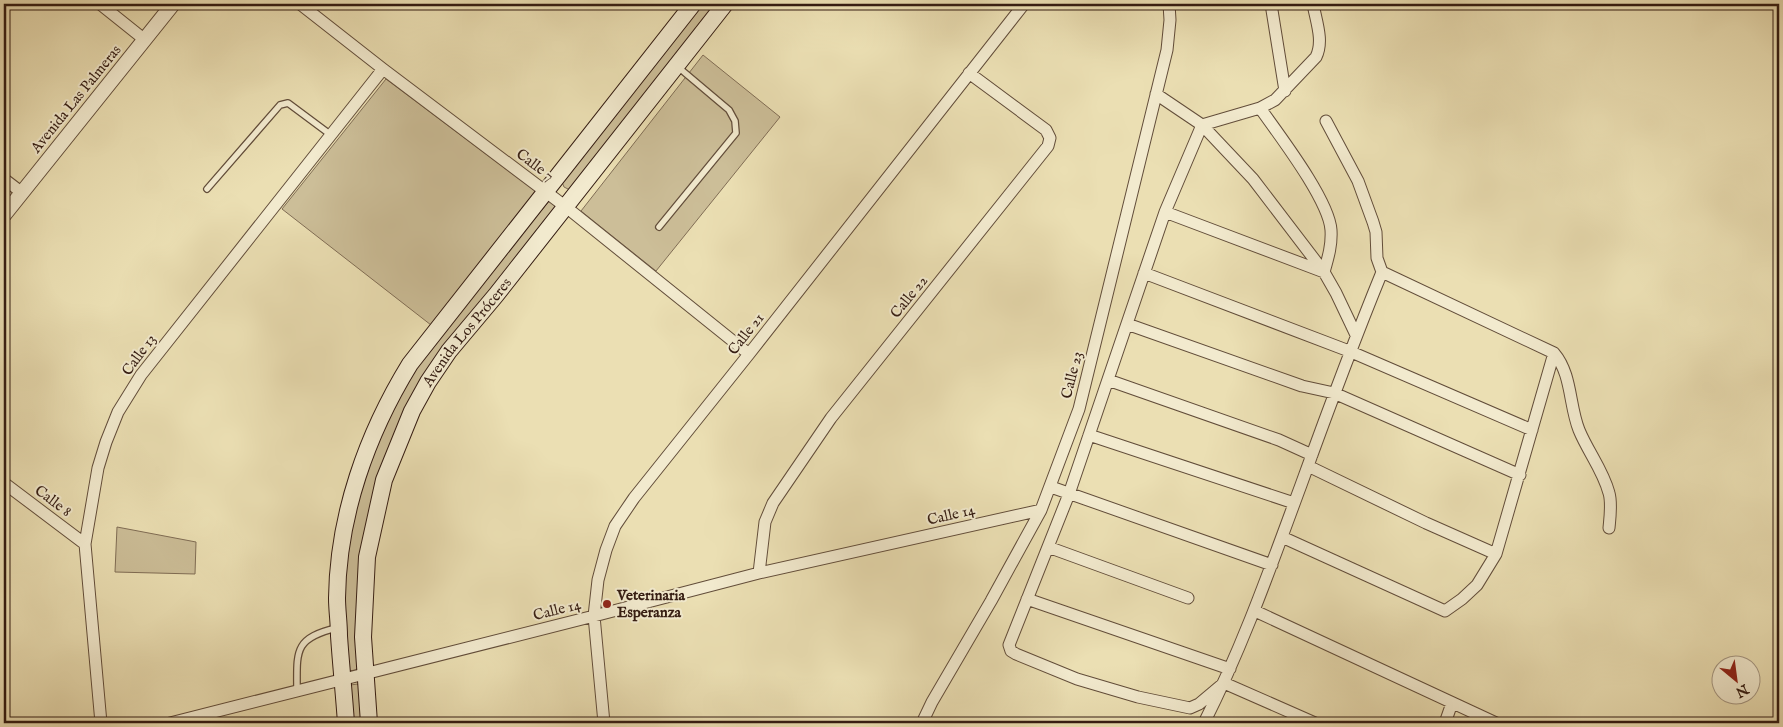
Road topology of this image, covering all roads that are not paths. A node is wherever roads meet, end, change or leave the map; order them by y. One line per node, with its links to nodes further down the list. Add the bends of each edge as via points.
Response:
1 (100, 4): 10 (street)
2 (173, 4): 10 (street, Avenida Las Palmeras)
3 (300, 4): 12 (street, Calle 7)
4 (693, 4): 23 (main road, Avenida Los Próceres)
5 (725, 4): 11 (main road, Avenida Los Próceres)
6 (1024, 4): 13 (street, Calle 21)
7 (1169, 4): 15 (street, Calle 23, via 1166,50)
8 (1271, 4): 14 (street)
9 (1313, 4): 14 (street, via 1320,48 1316,57)
10 (145, 40): 22 (street, Avenida Las Palmeras)
11 (676, 65): 24 (main road, Avenida Los Próceres); 27 (lane, via 729,110 736,134)
12 (383, 69): 19 (street, Calle 13); 23 (street, Calle 7)
13 (969, 73): 35 (street, Calle 21); 53 (street, Calle 22, via 1046,130 1050,138 1048,146 831,418 773,502 765,522)
14 (1285, 91): 16 (street)
15 (1156, 94): 18 (street); 43 (street, Calle 23, via 1079,409)
16 (1260, 108): 18 (street); 28 (street, via 1323,205 1331,229 1331,248)
17 (1326, 121): 29 (street, via 1358,181 1376,232 1377,258)
18 (1202, 125): 25 (street); 28 (street, via 1253,179)
19 (331, 135): 21 (lane, via 284,103); 49 (street, Calle 13, via 141,375 118,412 98,468)
20 (4, 180): 22 (street)
21 (207, 189)
22 (21, 192): 26 (street, Avenida Las Palmeras)
23 (546, 192): 24 (street, Calle 7); 58 (main road, Avenida Los Próceres, via 410,364 387,402 368,445 346,519 337,598)
24 (566, 207): 35 (street, Calle 7); 60 (main road, Avenida Los Próceres, via 449,351 412,412 384,480 367,557 363,637)
25 (1165, 212): 28 (street); 30 (street)
26 (4, 215)
27 (659, 227)
28 (1324, 272): 32 (street)
29 (1382, 272): 32 (street); 34 (street)
30 (1144, 273): 31 (street); 33 (street)
31 (1127, 324): 36 (street); 37 (street, via 1302,386)
32 (1356, 335): 33 (street)
33 (1350, 351): 37 (street); 38 (street)
34 (1554, 353): 38 (street); 47 (street, via 1565,370 1579,429 1604,476 1610,495)
35 (749, 354): 57 (street, Calle 21, via 634,498 616,526 598,580)
36 (1108, 380): 39 (street); 40 (street, via 1279,440)
37 (1334, 393): 40 (street); 41 (street)
38 (1532, 430): 41 (street)
39 (1089, 435): 44 (street); 45 (street)
40 (1310, 460): 45 (street); 51 (street, via 1426,523)
41 (1520, 475): 51 (street)
42 (4, 483): 49 (street, Calle 8)
43 (1051, 487): 44 (street); 46 (street, Calle 23)
44 (1069, 494): 50 (street); 52 (street)
45 (1294, 503): 48 (street)
46 (1041, 510): 53 (street, Calle 14); 70 (street, Calle 23)
47 (1609, 528)
48 (1282, 537): 51 (street, via 1445,611 1477,586); 52 (street)
49 (85, 544): 65 (street, Calle 13)
50 (1048, 548): 54 (street); 55 (street)
51 (1496, 554)
52 (1272, 565): 56 (street)
53 (759, 573): 57 (street, Calle 14)
54 (1188, 598)
55 (1028, 599): 59 (street); 62 (street, via 1009,645 1016,654 1086,681 1190,708)
56 (1255, 610): 59 (street); 64 (street)
57 (594, 616): 60 (street, Calle 14); 69 (street, Calle 21)
58 (339, 628): 61 (main road, Avenida Los Próceres); 63 (lane, via 318,632 299,650)
59 (1230, 669): 62 (street)
60 (365, 674): 61 (street, Calle 14); 68 (main road, Avenida Los Próceres)
61 (342, 680): 63 (street, Calle 14); 67 (main road, Avenida Los Próceres)
62 (1224, 683): 71 (street); 72 (street)
63 (297, 692): 66 (street, Calle 14)
64 (1452, 702): 73 (street); 74 (street)
65 (101, 723)
66 (170, 723)
67 (346, 723)
68 (369, 723)
69 (604, 723)
70 (922, 723)
71 (1204, 723)
72 (1315, 723)
73 (1445, 723)
74 (1496, 723)

